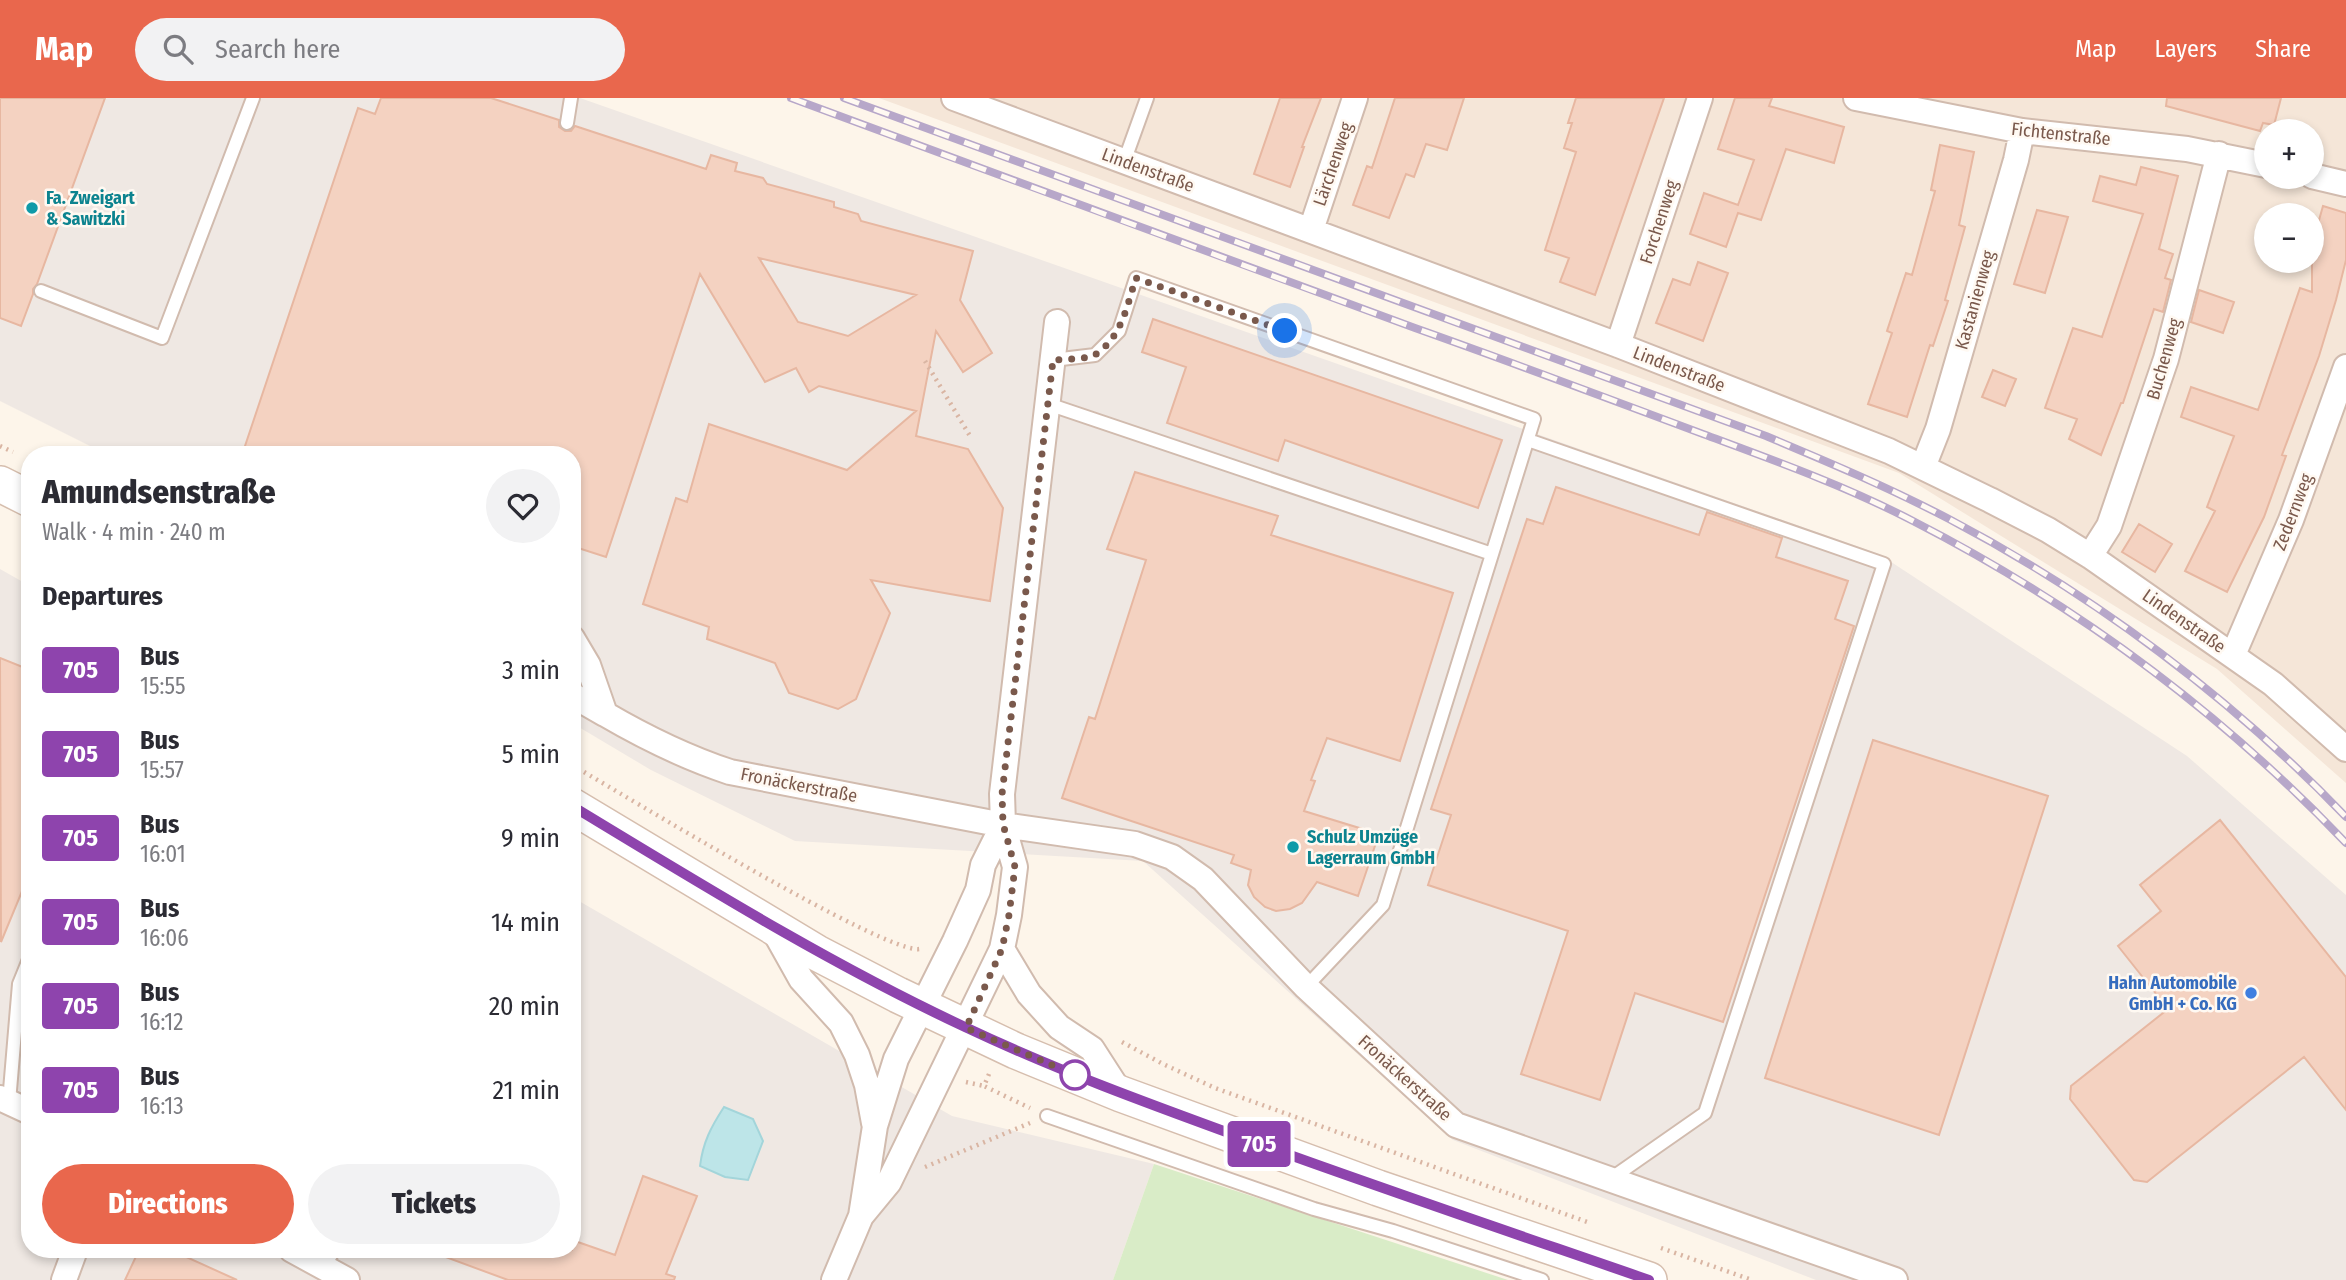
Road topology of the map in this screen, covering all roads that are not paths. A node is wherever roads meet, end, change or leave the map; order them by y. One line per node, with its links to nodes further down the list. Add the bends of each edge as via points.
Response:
1 (253, 98): 16 (lane, via 162,338)
2 (571, 98): 8 (lane)
3 (954, 98): 11 (street, Lindenstraße)
4 (1147, 98): 11 (lane)
5 (1355, 98): 15 (street, Lärchenweg)
6 (1700, 98): 18 (street, Forchenweg)
7 (1856, 98): 9 (street, Fichtenstraße)
8 (567, 123)
9 (2022, 131): 10 (street, Fichtenstraße); 23 (street, Kastanienweg)
10 (2219, 154): 12 (street, Fichtenstraße); 27 (street, Buchenweg, via 2166,359 2109,526)
11 (1124, 162): 15 (street, Lindenstraße)
12 (2254, 162)
13 (2324, 179): 14 (street)
14 (2346, 184)
15 (1311, 230): 18 (street, Lindenstraße)
16 (41, 291)
17 (1057, 322): 19 (street)
18 (1618, 345): 23 (street, Lindenstraße)
19 (1053, 360): 21 (street); 22 (lane, via 1095,355 1119,331 1136,278 1534,419)
20 (2346, 367): 29 (street, Zedernweg, via 2291,520)
21 (1048, 404): 26 (lane); 34 (street, via 1002,794)
22 (1528, 440): 26 (lane); 45 (lane, via 1884,564 1755,941 1705,1113)
23 (1923, 467): 27 (street, Lindenstraße)
24 (0, 484): 25 (main road)
25 (21, 494)
26 (1492, 554): 38 (lane, via 1382,905)
27 (2090, 556): 29 (street, Lindenstraße)
28 (581, 652): 31 (street)
29 (2234, 655): 32 (street, Lindenstraße)
30 (581, 700): 31 (street, Fronäckerstraße)
31 (605, 714): 34 (street, Fronäckerstraße, via 679,754 730,772)
32 (2346, 749)
33 (581, 811): 35 (main road)
34 (1003, 824): 36 (street, via 1015,867); 38 (street, Fronäckerstraße, via 1135,844 1172,857 1203,879); 39 (street, via 983,865 978,890)
35 (771, 925): 39 (main road); 44 (street, via 801,979 841,1023 867,1085)
36 (1002, 949): 40 (street); 41 (street, via 1029,994 1059,1027 1091,1049)
37 (21, 980): 42 (lane)
38 (1306, 988): 45 (street, Fronäckerstraße, via 1455,1125)
39 (922, 1006): 40 (main road); 44 (street, via 896,1059)
40 (966, 1028): 41 (main road); 46 (street, via 889,1182)
41 (1121, 1094): 53 (main road)
42 (13, 1104)
43 (1047, 1116): 52 (lane, via 1314,1209)
44 (874, 1126): 46 (street)
45 (1609, 1180): 54 (street, Fronäckerstraße)
46 (861, 1216): 51 (street)
47 (72, 1258): 49 (street)
48 (329, 1258): 50 (street)
49 (64, 1280)
50 (347, 1280)
51 (834, 1280)
52 (1542, 1280)
53 (1649, 1280)
54 (1895, 1280)

